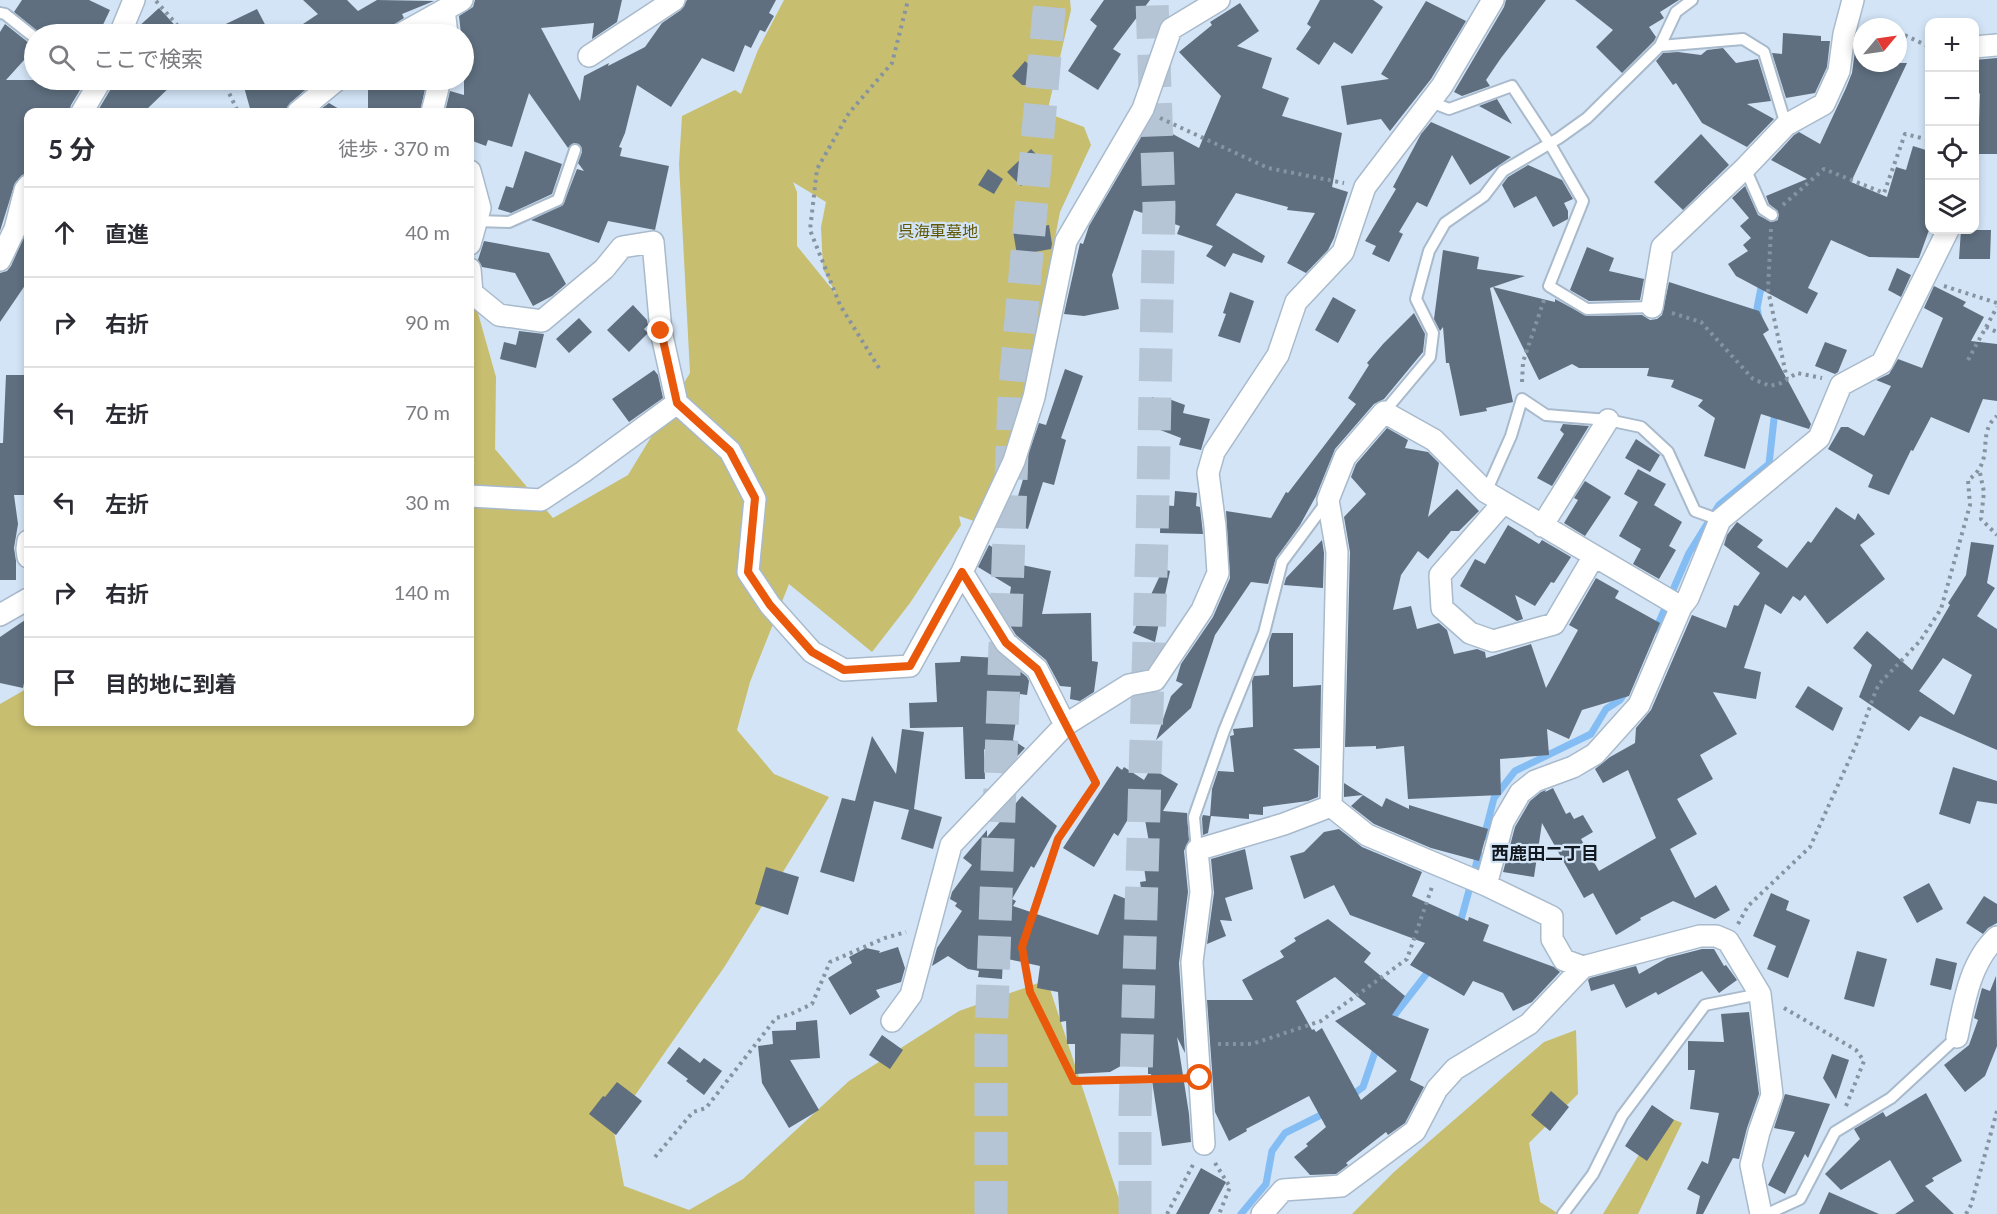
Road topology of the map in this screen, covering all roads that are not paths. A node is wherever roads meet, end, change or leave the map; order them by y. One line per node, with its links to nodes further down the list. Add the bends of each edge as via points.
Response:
1 (134, 0): 9 (street)
2 (674, 0): 16 (street)
3 (1219, 0): 47 (street, via 1171,29 1143,110 1066,241 1036,387 1014,461)
4 (1493, 0): 20 (street)
5 (1692, 0): 14 (lane, via 1676,12)
6 (1853, 0): 24 (street, via 1839,70 1824,104)
7 (453, 5): 10 (street); 11 (street)
8 (0, 13): 12 (lane)
9 (124, 24)
10 (419, 24)
11 (449, 24)
12 (24, 29)
13 (1997, 45): 15 (street)
14 (1660, 46): 24 (lane, via 1743,39 1764,51); 25 (lane, via 1587,118)
15 (1979, 47)
16 (589, 56)
17 (95, 90): 21 (street)
18 (325, 90): 22 (street)
19 (438, 90): 23 (street)
20 (1431, 102): 25 (lane, via 1449,109 1512,86); 51 (street, via 1365,188 1343,252 1296,302 1278,355 1214,452 1208,473 1218,573 1202,610 1155,680 1129,685)
21 (84, 108)
22 (303, 108)
23 (433, 108)
24 (1786, 125): 27 (street)
25 (1550, 144): 37 (lane, via 1583,201 1549,285 1587,309); 39 (lane, via 1503,171 1484,195 1445,223 1429,251 1416,299 1433,333 1430,357)
26 (575, 150): 31 (lane, via 558,200 509,222)
27 (1745, 168): 30 (lane, via 1763,209); 37 (street, via 1662,246)
28 (474, 186): 31 (street, via 480,208)
29 (24, 205): 34 (street)
30 (1772, 215)
31 (476, 221): 32 (street)
32 (474, 229)
33 (1946, 234): 44 (street, via 1882,363 1841,385 1819,438)
34 (22, 235): 35 (street)
35 (0, 260)
36 (474, 295): 38 (street, via 499,315 542,321 604,269 622,247 653,242 661,331)
37 (1652, 307)
38 (677, 403): 41 (street, via 541,500); 47 (street, via 730,451 755,498 748,572 770,605 812,652 844,670 910,666)
39 (1384, 412): 42 (street, via 1434,440); 43 (street, via 1345,457)
40 (1608, 420): 42 (lane, via 1546,415 1522,399); 44 (lane, via 1641,428 1668,452 1695,512); 45 (street)
41 (474, 496)
42 (1495, 498): 45 (street); 46 (street, via 1440,575 1442,608 1470,633 1493,641 1554,624)
43 (1328, 500): 52 (street, via 1337,552); 53 (lane, via 1282,562 1264,633 1194,817)
44 (1720, 520): 49 (street, via 1688,598)
45 (1542, 526): 46 (street)
46 (1594, 556): 49 (street)
47 (962, 572): 51 (street, via 1006,643 1037,669)
48 (24, 601): 50 (street)
49 (1680, 607): 54 (street, via 1639,705 1595,754 1535,781 1520,793 1503,822)
50 (0, 615)
51 (1065, 725): 58 (street, via 951,845 911,995)
52 (1330, 806): 53 (street); 54 (street, via 1367,835)
53 (1197, 850): 60 (street, via 1201,892 1192,962)
54 (1486, 885): 56 (street, via 1552,917 1552,939 1564,960)
55 (1997, 937): 59 (street, via 1988,945 1967,988)
56 (1582, 967): 57 (street, via 1700,936 1716,936 1728,941); 61 (street, via 1529,1024 1455,1069 1437,1089 1415,1131 1341,1186 1283,1190)
57 (1760, 994): 62 (lane, via 1705,1005 1622,1116 1593,1174); 63 (street, via 1772,1095 1751,1165)
58 (892, 1021)
59 (1957, 1036): 64 (lane, via 1891,1098 1835,1132 1800,1200)
60 (1204, 1144)
61 (1262, 1214)
62 (1563, 1214)
63 (1761, 1214)
64 (1767, 1214)

